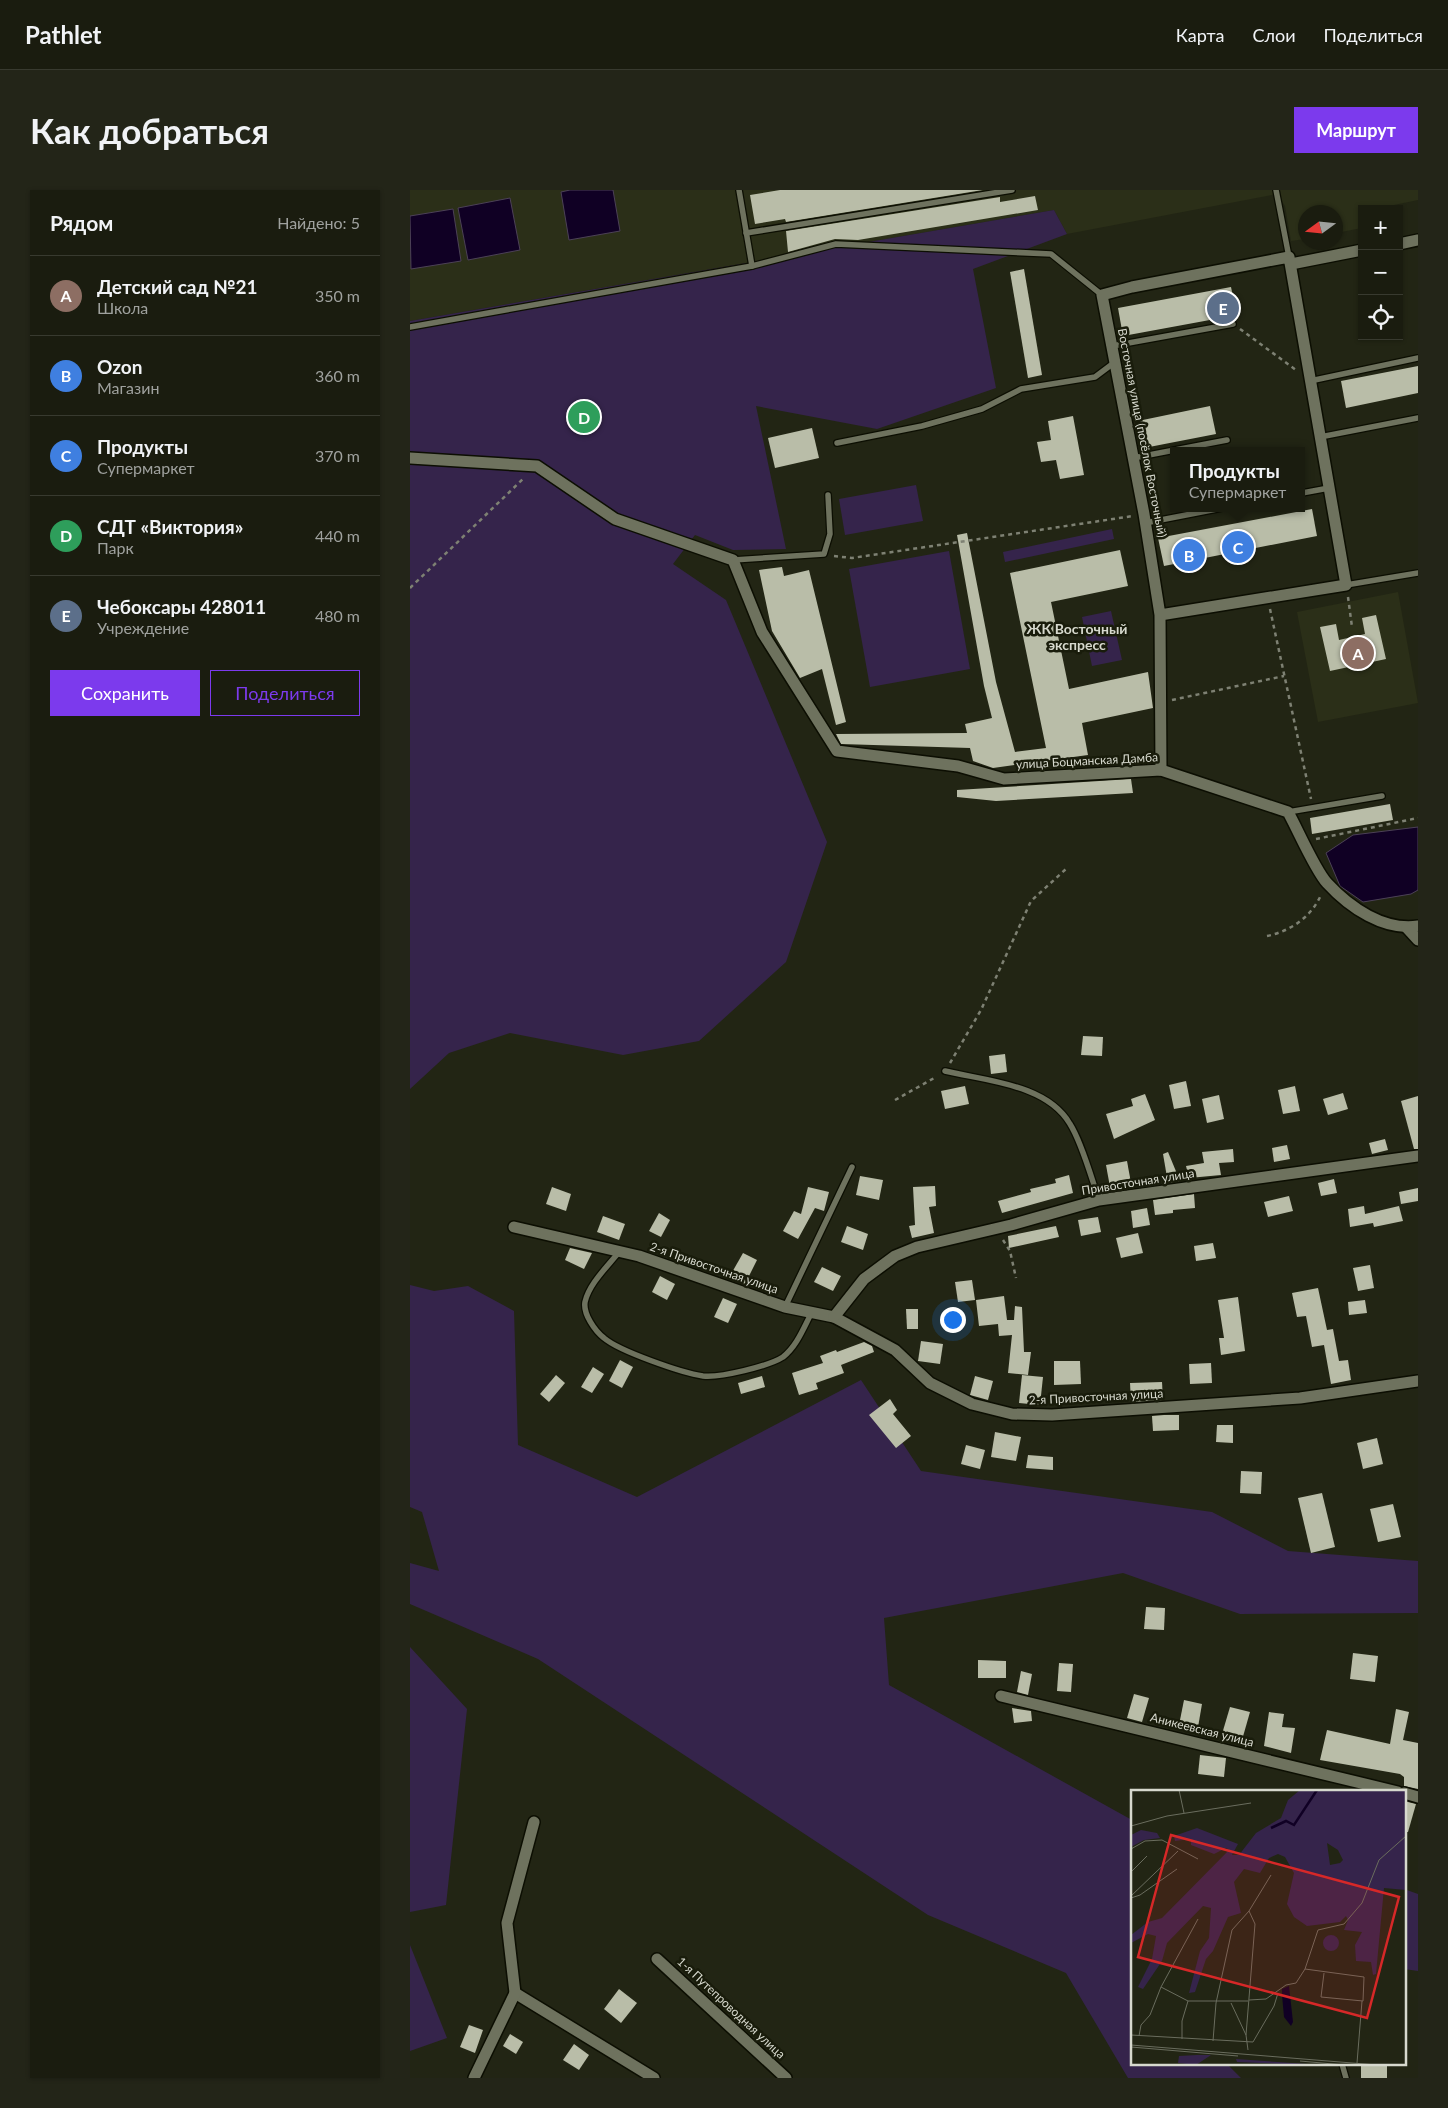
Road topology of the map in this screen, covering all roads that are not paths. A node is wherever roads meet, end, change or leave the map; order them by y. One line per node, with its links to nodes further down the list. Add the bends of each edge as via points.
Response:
1 (739, 190): 4 (lane)
2 (1012, 190): 4 (lane)
3 (1276, 190): 8 (lane)
4 (746, 233): 9 (lane)
5 (1418, 240): 6 (street)
6 (1403, 243)
7 (1358, 251): 8 (street)
8 (1290, 260): 10 (street, via 1132,286); 16 (street)
9 (752, 266): 10 (lane, via 836,244 1051,254); 12 (lane)
10 (1102, 295): 13 (street, Восточная улица (посёлок Восточный))
11 (1233, 324): 13 (lane)
12 (410, 327)
13 (1112, 346): 15 (street, Восточная улица (посёлок Восточный))
14 (1418, 358): 16 (lane)
15 (1115, 362): 20 (lane, via 1095,377 1021,390 982,409 922,426); 24 (street, Восточная улица (посёлок Восточный))
16 (1310, 381): 18 (street)
17 (1418, 418): 18 (lane)
18 (1320, 436): 25 (street)
19 (1227, 440): 21 (lane)
20 (837, 443)
21 (1190, 447)
22 (1170, 451): 24 (lane)
23 (410, 458): 30 (street, via 537,466 615,519)
24 (1133, 458): 29 (street, Восточная улица (посёлок Восточный))
25 (1329, 488): 26 (lane); 32 (street)
26 (1305, 492)
27 (828, 495): 30 (lane, via 830,534 824,554)
28 (1191, 512): 29 (lane)
29 (1145, 518): 33 (street, Восточная улица (посёлок Восточный))
30 (734, 560): 34 (street, улица Боцманская Дамба, via 762,632 837,751 958,766 1004,779)
31 (1418, 573): 32 (lane)
32 (1346, 585): 33 (street)
33 (1160, 615): 34 (street, Восточная улица (посёлок Восточный))
34 (1161, 770): 36 (street, улица Боцманская Дамба)
35 (1382, 796): 36 (lane)
36 (1288, 812): 37 (street, via 1326,882 1366,916)
37 (1412, 927): 38 (street)
38 (1418, 940)
39 (945, 1072): 42 (lane, via 1028,1090 1056,1106 1070,1124)
40 (1418, 1156): 42 (street, Привосточная улица)
41 (852, 1167): 45 (lane)
42 (1099, 1200): 47 (street, Привосточная улица, via 917,1247 895,1256 864,1280)
43 (514, 1227): 44 (street, 2-я Привосточная улица)
44 (619, 1252): 45 (street, 2-я Привосточная улица); 46 (lane, via 595,1282 585,1303 587,1317 604,1338 636,1356 703,1376 728,1375 782,1358 793,1348)
45 (785, 1307): 46 (street, 2-я Привосточная улица)
46 (812, 1312): 47 (street, 2-я Привосточная улица)
47 (834, 1317): 48 (street, 2-я Привосточная улица, via 895,1350 930,1383 972,1404 1012,1414 1052,1415 1300,1398)
48 (1418, 1381)
49 (1001, 1696): 50 (street, Аникеевская улица)
50 (1390, 1790)
51 (534, 1822): 53 (street, via 507,1923)
52 (658, 1959): 56 (street, 1-я Путепроводная улица)
53 (514, 1993): 54 (street); 55 (street)
54 (474, 2078)
55 (654, 2078)
56 (786, 2078)

